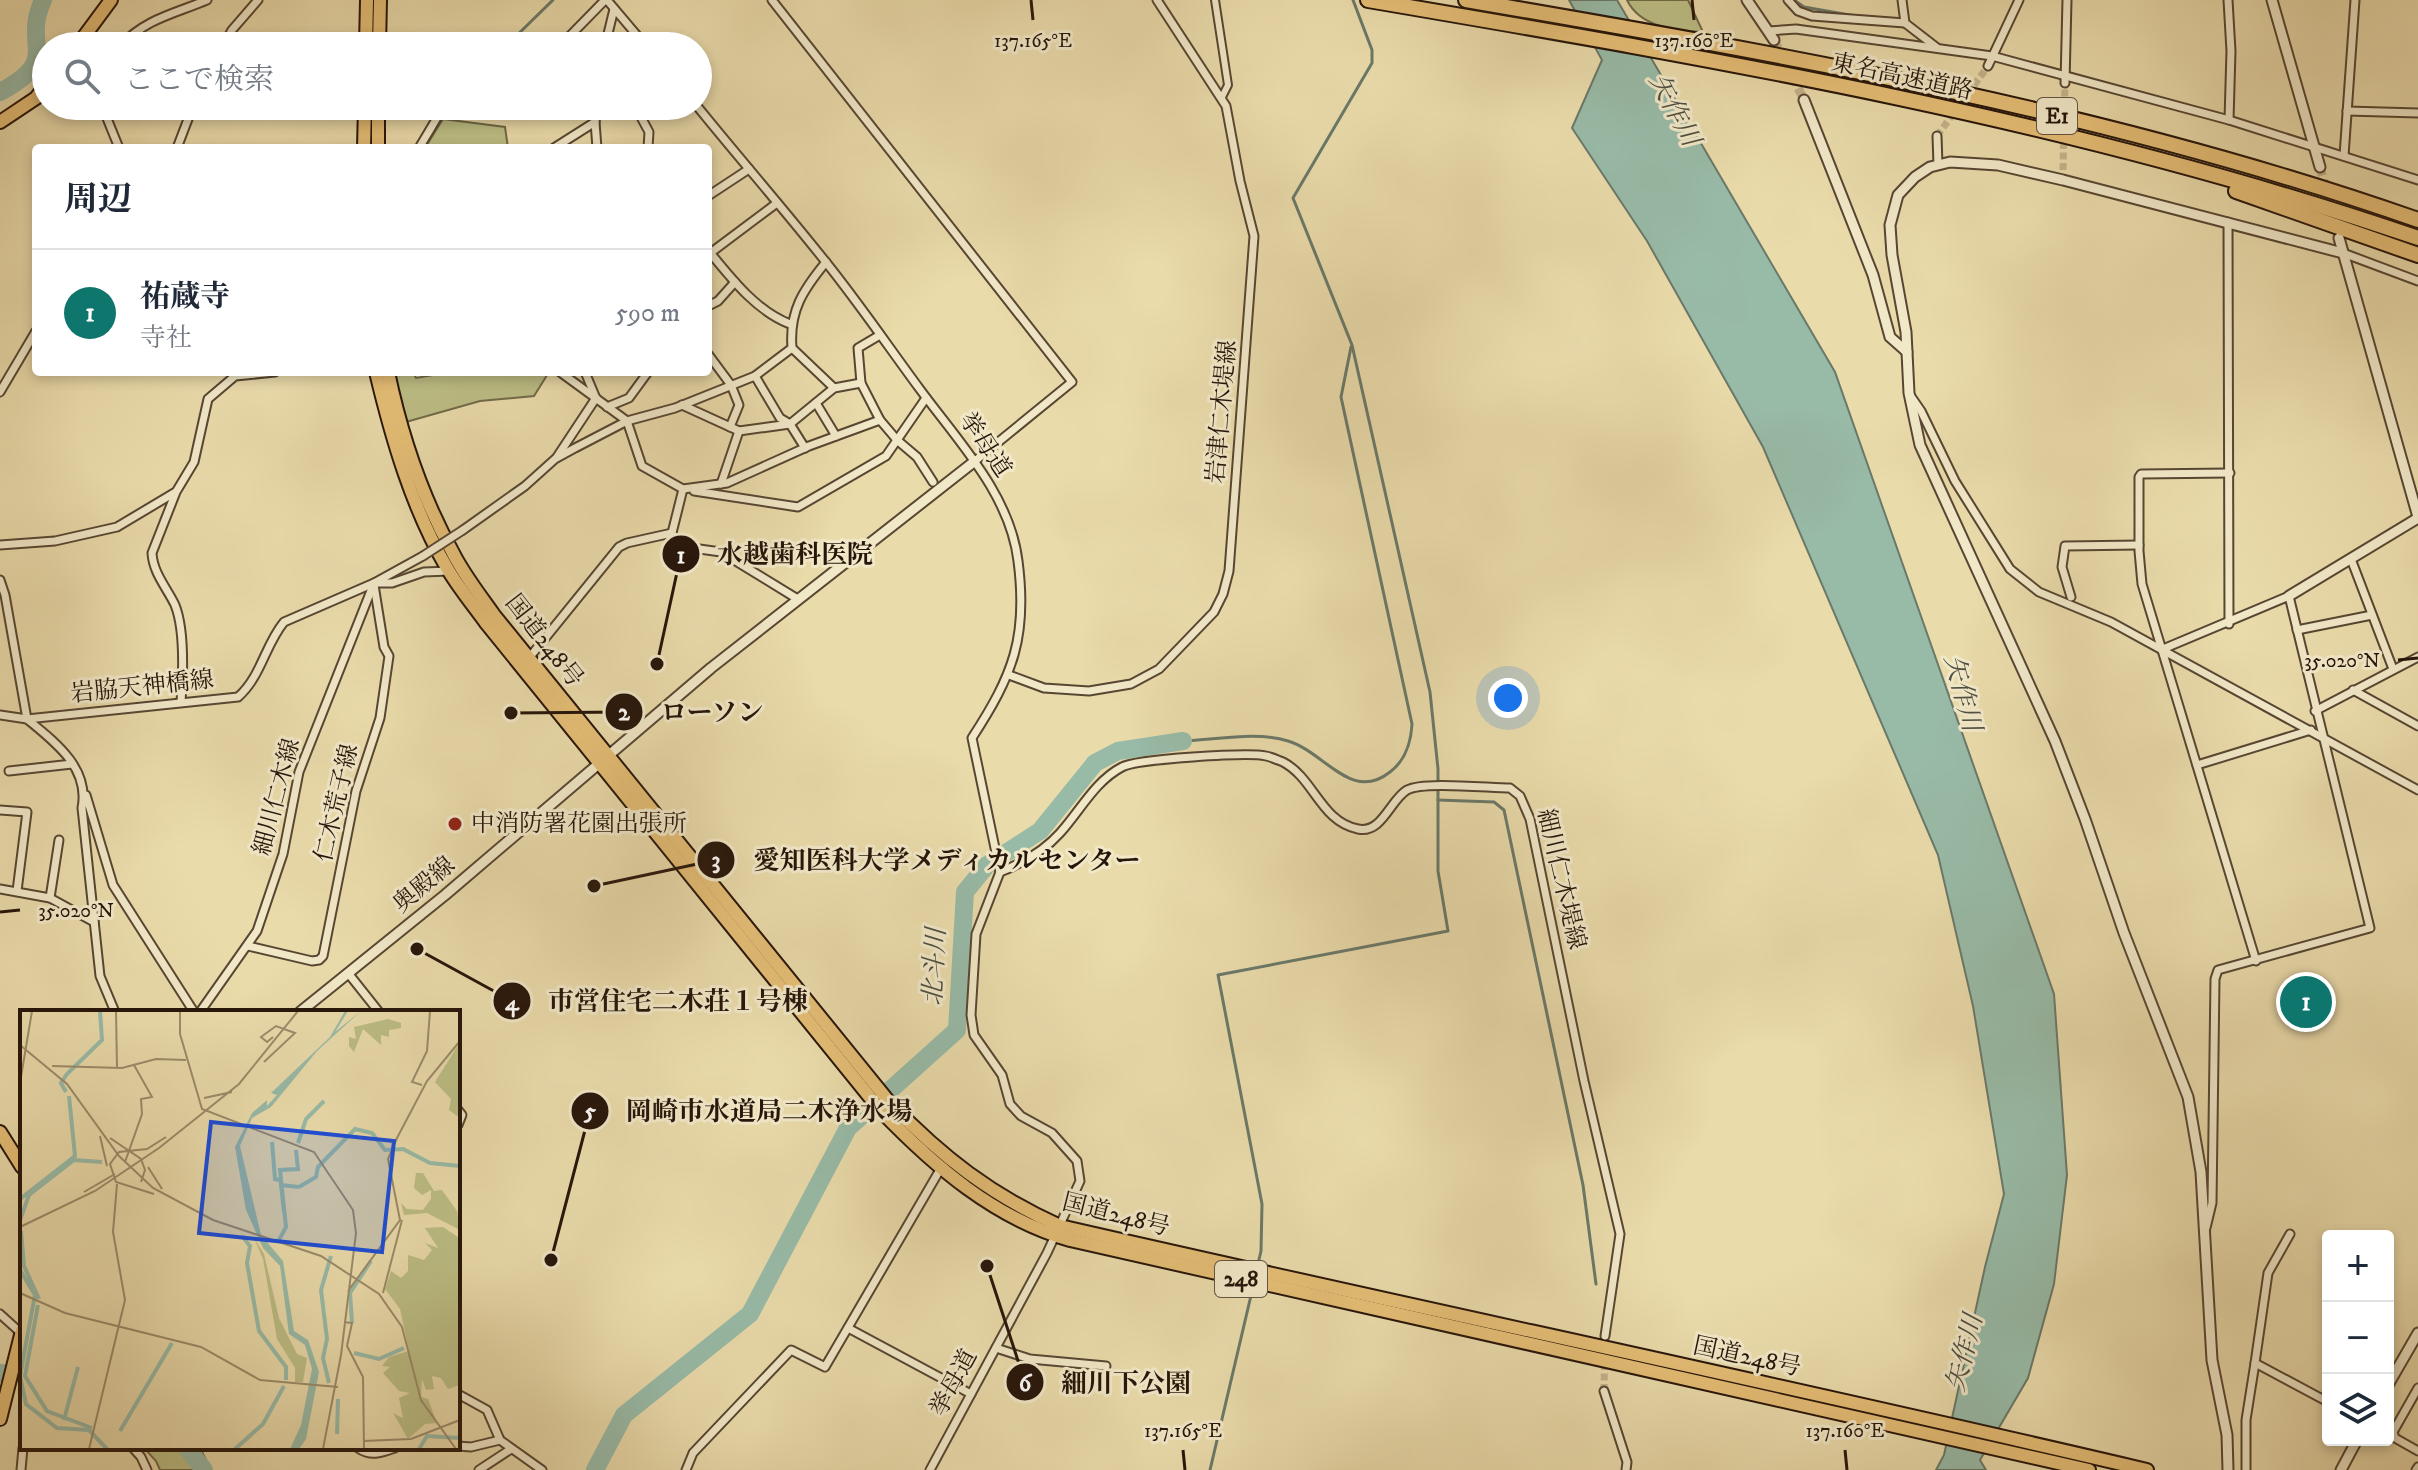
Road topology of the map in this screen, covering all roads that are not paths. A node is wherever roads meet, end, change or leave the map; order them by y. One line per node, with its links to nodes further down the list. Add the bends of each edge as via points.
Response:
1 (111, 0): 22 (main road)
2 (207, 0): 23 (street, via 164,14)
3 (258, 0): 24 (street)
4 (367, 0): 25 (main road)
5 (380, 0): 26 (main road)
6 (606, 0): 20 (street); 27 (street)
7 (772, 0): 114 (street, via 1072,382)
8 (1157, 0): 35 (street, 岩津仁木堤線)
9 (1215, 0): 35 (street, via 1228,85)
10 (1368, 0): 60 (highway, 東名高速道路 / E1, via 1732,65)
11 (1466, 0): 70 (highway, 東名高速道路 / E1, via 1724,46 2049,114)
12 (1747, 0): 30 (street)
13 (1788, 0): 21 (street, via 1812,16)
14 (1902, 0): 21 (street)
15 (2019, 0): 32 (street)
16 (2067, 0): 34 (street)
17 (2228, 0): 47 (street)
18 (2272, 0): 59 (street)
19 (2355, 0): 38 (street)
20 (614, 9): 28 (street); 29 (street)
21 (1905, 23): 31 (street)
22 (89, 32)
23 (135, 32)
24 (231, 32)
25 (366, 32)
26 (379, 32)
27 (574, 32)
28 (608, 32)
29 (634, 32)
30 (1771, 36): 31 (street, via 1796,29)
31 (1938, 49): 32 (street)
32 (1992, 56): 33 (street); 34 (street)
33 (1988, 66)
34 (2066, 79): 47 (street)
35 (1222, 97): 138 (street, 岩津仁木堤線, via 1254,236 1223,594 1214,612 1159,669 1131,684 1089,691 1044,688)
36 (1804, 100): 86 (street, via 1873,275 1890,337)
37 (32, 101): 48 (main road)
38 (2347, 111): 39 (street); 61 (street)
39 (2418, 113)
40 (108, 120): 51 (street)
41 (188, 120): 52 (street)
42 (365, 120): 53 (main road)
43 (378, 120): 54 (main road)
44 (436, 120): 55 (street)
45 (643, 120): 58 (street)
46 (709, 120): 64 (street, 挙母道)
47 (2229, 120): 59 (street)
48 (0, 122)
49 (595, 122): 56 (street); 57 (street)
50 (1937, 136): 62 (street)
51 (117, 144)
52 (179, 144)
53 (364, 144)
54 (378, 144)
55 (421, 144)
56 (560, 144)
57 (597, 144)
58 (648, 144)
59 (2314, 146): 61 (street); 63 (street)
60 (2119, 150): 73 (highway, 東名高速道路 / E1); 76 (highway)
61 (2344, 156): 66 (street)
62 (1938, 165): 71 (street, via 1966,162 2063,175); 86 (street, via 1904,188 1891,215)
63 (2320, 167)
64 (749, 169): 68 (street); 69 (street, 挙母道)
65 (2418, 172): 66 (street)
66 (2404, 176): 67 (street)
67 (2418, 180)
68 (712, 193)
69 (777, 203): 74 (street); 78 (street, 挙母道)
70 (2418, 219)
71 (2228, 222): 75 (street); 115 (street)
72 (2339, 238): 75 (street)
73 (2418, 238)
74 (712, 251)
75 (2343, 253): 79 (street); 120 (street)
76 (2418, 255)
77 (712, 256): 80 (street)
78 (826, 262): 82 (street, via 807,286); 83 (street, 挙母道)
79 (2418, 281)
80 (735, 282): 81 (street); 82 (street, via 773,318)
81 (712, 304)
82 (790, 324): 85 (street)
83 (880, 335): 95 (street, via 858,348); 101 (street, 挙母道)
84 (32, 338): 98 (street)
85 (792, 348): 94 (street); 97 (street)
86 (1907, 352): 99 (street)
87 (712, 359): 96 (street)
88 (234, 376): 119 (street, via 208,399 194,462)
89 (377, 376): 125 (main road, 国道248号 / 248, via 408,484)
90 (389, 376): 136 (main road, 国道248号 / 248, via 415,466 453,554)
91 (566, 376): 100 (street)
92 (587, 376): 100 (street)
93 (645, 376): 104 (street, via 629,398)
94 (755, 376): 96 (street); 107 (street, via 780,418)
95 (861, 383): 97 (street); 105 (street)
96 (731, 385): 103 (street); 108 (street, via 739,405)
97 (834, 388): 102 (street)
98 (0, 392)
99 (1909, 393): 134 (street, via 2010,569 2039,592); 172 (street, via 1920,445 2055,741 2180,1073 2196,1136)
100 (596, 398): 104 (street); 113 (street)
101 (926, 398): 111 (street); 114 (street, 挙母道)
102 (816, 403): 107 (street); 110 (street)
103 (682, 405): 106 (street); 108 (street)
104 (607, 407): 106 (street)
105 (880, 420): 110 (street); 111 (street)
106 (627, 421): 113 (street); 118 (street, via 642,466)
107 (790, 424): 109 (street); 112 (street)
108 (730, 427): 109 (street)
109 (739, 431): 117 (street)
110 (836, 436): 112 (street)
111 (897, 440): 116 (street, via 917,457); 118 (street, via 886,456 798,507)
112 (805, 448): 117 (street)
113 (555, 459): 127 (street, 岩脇天神橋線, bridge, via 463,530)
114 (975, 461): 130 (street, 奥殿線); 138 (street, 挙母道, via 1004,511 1018,558 1020,633)
115 (2230, 473): 123 (street, via 2141,474); 132 (street)
116 (933, 482)
117 (721, 484): 118 (street)
118 (683, 489): 121 (street)
119 (176, 492): 122 (street, via 117,527 55,541); 140 (street, via 152,563 175,607 183,656)
120 (2418, 518): 124 (street)
121 (672, 533): 130 (street, via 678,546 721,552); 136 (street, via 619,547)
122 (0, 545)
123 (2139, 545): 129 (street, via 2065,546 2062,567); 134 (street, via 2142,584)
124 (2351, 559): 128 (street); 131 (street)
125 (449, 571): 127 (street); 147 (main road, 国道248号 / 248, via 486,623)
126 (0, 580): 143 (street)
127 (374, 583): 140 (street, 岩脇天神橋線, via 284,622 251,686 238,697); 160 (street, 細川仁木線, via 299,772 283,854); 160 (street, 仁木荒子線, via 389,656 380,718 356,791 323,956 312,961)
128 (2289, 596): 132 (street); 133 (street)
129 (2071, 597)
130 (796, 598): 147 (street, 奥殿線)
131 (2372, 615): 133 (street); 137 (street)
132 (2229, 624): 134 (street)
133 (2297, 630): 141 (street)
134 (2163, 649): 145 (street); 149 (street)
135 (2418, 657): 137 (street)
136 (529, 658): 147 (main road, 国道248号 / 248)
137 (2393, 669): 139 (street)
138 (1009, 675): 155 (street, 挙母道, via 972,738)
139 (2353, 690): 141 (street); 144 (street)
140 (181, 702): 143 (street, 岩脇天神橋線)
141 (2315, 711): 146 (street)
142 (0, 715): 143 (street, 岩脇天神橋線)
143 (27, 719): 148 (street, via 63,748)
144 (2418, 726)
145 (2311, 730): 146 (street); 149 (street)
146 (2322, 737): 151 (street); 161 (street, via 2370,928)
147 (603, 759): 162 (street, 奥殿線); 168 (main road, 国道248号 / 248)
148 (72, 764): 150 (street); 152 (street)
149 (2197, 765): 161 (street)
150 (9, 771)
151 (2418, 790)
152 (85, 793): 159 (street, via 82,808); 164 (street, via 120,900)
153 (0, 810): 157 (street, via 27,812)
154 (59, 840): 158 (street)
155 (1000, 872): 173 (street, 挙母道, via 976,934 974,1035 1002,1075 1010,1104 1052,1133 1077,1161 1080,1181); 179 (street, 細川仁木堤線, via 1044,849 1103,779 1123,766 1152,760 1264,756 1284,762 1344,826 1363,830 1377,825 1407,790 1510,788 1520,796 1530,819 1620,1234)
156 (0, 889): 157 (street)
157 (17, 891): 158 (street)
158 (50, 898): 159 (street)
159 (94, 922): 163 (street, via 100,976)
160 (248, 946): 165 (street, 細川仁木線)
161 (2256, 961): 172 (street, via 2218,970 2215,979 2212,1203)
162 (348, 973): 166 (street, 奥殿線); 167 (street)
163 (114, 1010)
164 (196, 1010)
165 (199, 1010)
166 (302, 1010)
167 (377, 1010)
168 (885, 1107): 171 (main road, 国道248号 / 248); 173 (main road, 国道248号 / 248, via 974,1180)
169 (0, 1132): 170 (main road)
170 (20, 1164)
171 (941, 1168): 173 (main road, 国道248号 / 248, via 959,1185 1023,1221); 176 (street)
172 (2206, 1230): 211 (street, via 2212,1360 2227,1435)
173 (1058, 1231): 181 (street, 挙母道); 182 (main road, 国道248号 / 248)
174 (2290, 1234): 183 (street, via 2268,1273)
175 (0, 1314): 177 (street)
176 (848, 1328): 189 (street); 206 (street, via 825,1367 791,1350 693,1453)
177 (20, 1330)
178 (2418, 1333): 185 (street)
179 (1605, 1336)
180 (20, 1342): 186 (main road)
181 (996, 1348): 184 (street, via 1030,1359); 189 (street, 挙母道)
182 (1639, 1363): 209 (main road, 国道248号 / 248); 210 (main road, 国道248号 / 248, via 1915,1415)
183 (2255, 1363): 191 (street); 212 (street, via 2246,1420)
184 (1106, 1366)
185 (2394, 1375)
186 (11, 1385): 192 (main road)
187 (2418, 1388): 201 (street, via 2393,1432)
188 (1604, 1391): 208 (street)
189 (971, 1394): 207 (street, 挙母道)
190 (460, 1395): 193 (street, via 487,1410)
191 (2322, 1399)
192 (0, 1419)
193 (500, 1440): 194 (street); 196 (street)
194 (460, 1446)
195 (2354, 1446): 213 (street)
196 (511, 1449): 204 (street); 205 (street)
197 (23, 1450): 202 (street)
198 (135, 1450): 203 (street)
199 (362, 1450): 200 (street)
200 (390, 1450)
201 (2418, 1451)
202 (21, 1470)
203 (147, 1470)
204 (479, 1470)
205 (542, 1470)
206 (686, 1470)
207 (930, 1470)
208 (1626, 1470)
209 (2089, 1470)
210 (2147, 1470)
211 (2228, 1470)
212 (2246, 1470)
213 (2341, 1470)

